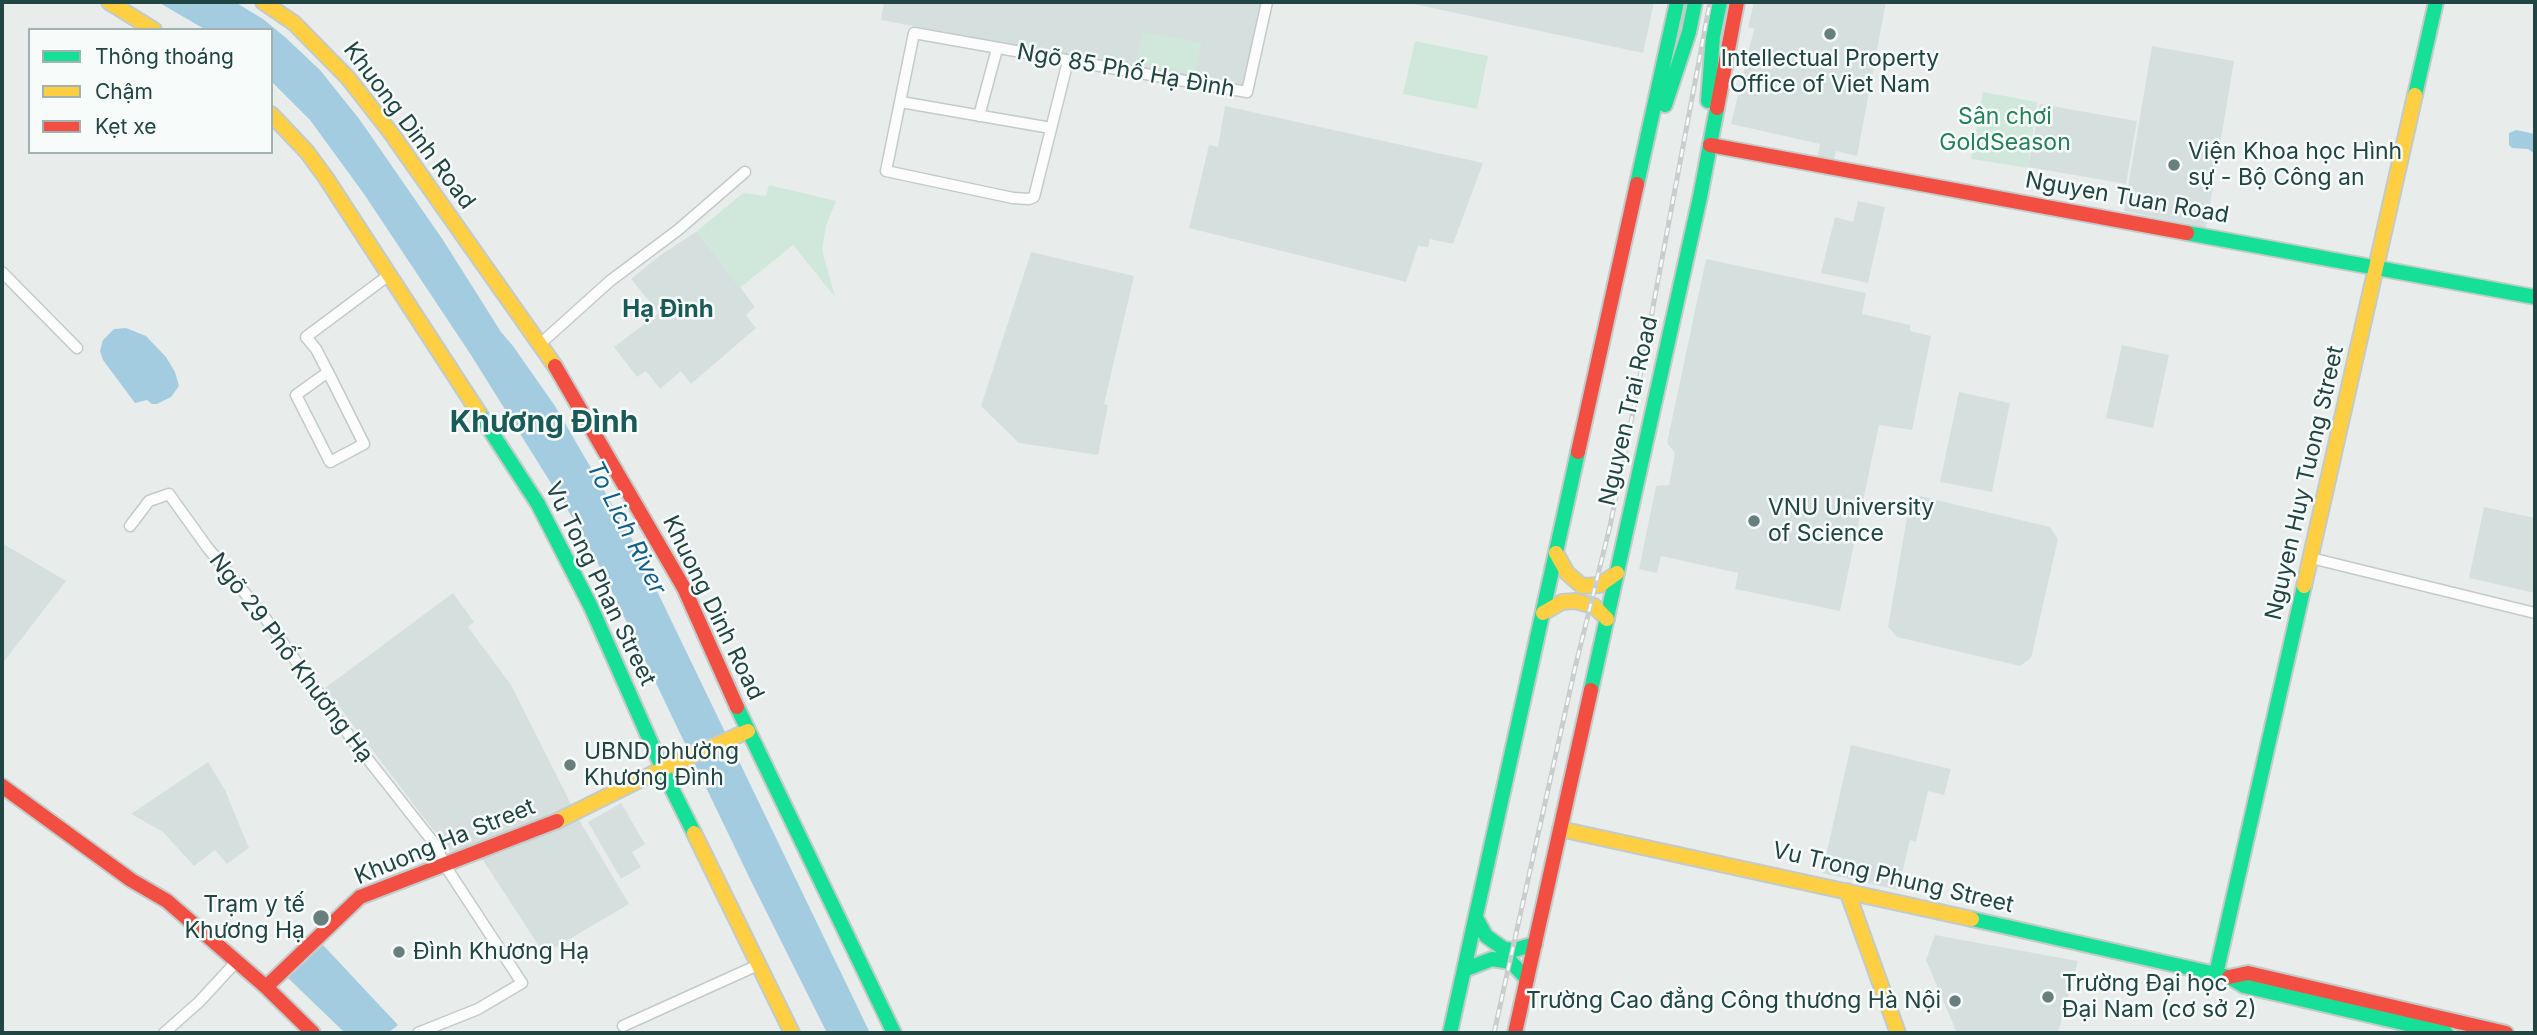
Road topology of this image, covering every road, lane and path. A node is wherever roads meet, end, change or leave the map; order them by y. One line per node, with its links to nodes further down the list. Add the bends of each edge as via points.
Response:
1 (110, 2): 9 (main road)
2 (263, 2): 24 (main road, Khuong Dinh Road, via 294,23 348,78)
3 (1267, 2): 11 (street, Ngõ 85 Phố Hạ Đình, via 1247,92)
4 (1677, 2): 18 (main road, Nguyen Trai Road)
5 (1695, 2): 18 (main road)
6 (1720, 2): 19 (main road)
7 (1737, 2): 16 (main road, Nguyen Trai Road)
8 (2436, 2): 20 (main road, Nguyen Huy Tuong Street)
9 (151, 28)
10 (997, 49): 11 (street, Ngõ 85 Phố Hạ Đình); 12 (street, Ngõ 85 Phố Hạ Đình, via 914,33); 14 (street)
11 (1068, 61): 15 (street)
12 (901, 102): 14 (street); 15 (street, via 886,171 1013,198 1034,197)
13 (273, 116): 22 (main road, Vu Tong Phan Street, via 314,160)
14 (979, 116): 15 (street)
15 (1051, 128)
16 (1710, 145): 19 (main road, Nguyen Trai Road); 20 (main road, Nguyen Tuan Road)
17 (745, 172): 24 (street)
18 (1638, 183): 28 (main road, Nguyen Trai Road)
19 (1700, 197): 30 (main road, Nguyen Trai Road)
20 (2377, 267): 23 (main road, Nguyen Tuan Road); 29 (main road, Nguyen Huy Tuong Street)
21 (2, 272): 25 (street)
22 (389, 275): 26 (street, via 306,337); 35 (main road, Vu Tong Phan Street, via 538,505)
23 (2535, 297)
24 (540, 344): 34 (main road, Khuong Dinh Road, via 684,588)
25 (76, 348)
26 (328, 372): 26 (street, via 364,444 330,462 296,395)
27 (130, 526): 38 (street, Ngõ 29 Phố Khương Hạ, via 149,502 169,494 437,846)
28 (1556, 554): 30 (main road, via 1582,586 1600,585); 31 (main road, Nguyen Trai Road)
29 (2311, 558): 32 (street); 45 (main road, Nguyen Huy Tuong Street)
30 (1617, 573): 33 (main road, Nguyen Trai Road)
31 (1543, 612): 33 (main road, via 1575,601 1594,606); 40 (main road, Nguyen Trai Road)
32 (2535, 613)
33 (1607, 619): 37 (main road, Nguyen Trai Road)
34 (743, 734): 35 (main road, Khuong Ha Street); 54 (main road, Khuong Dinh Road)
35 (669, 766): 38 (main road, Khuong Ha Street, via 549,825); 43 (main road, Vu Tong Phan Street)
36 (2, 786): 42 (main road, via 167,901)
37 (1560, 829): 39 (main road, Vu Trong Phung Street); 41 (main road, Nguyen Trai Road)
38 (444, 864): 47 (main road, Khuong Ha Street, via 360,897); 52 (street, via 522,983 478,1009)
39 (1847, 891): 45 (main road, Vu Trong Phung Street); 57 (main road)
40 (1476, 918): 41 (main road, via 1486,936 1504,948); 44 (main road, Nguyen Trai Road)
41 (1535, 944): 46 (main road, Nguyen Trai Road)
42 (236, 962): 47 (main road); 50 (street)
43 (758, 965): 48 (street); 53 (main road, Vu Tong Phan Street)
44 (1464, 970): 46 (main road, via 1492,959 1511,962); 55 (main road, Nguyen Trai Road)
45 (2222, 976): 49 (main road, Vu Trong Phung Street, via 2248,973); 58 (main road, Vu Trong Phung Street, via 2244,986)
46 (1527, 979): 56 (main road, Nguyen Trai Road)
47 (266, 987): 51 (main road)
48 (623, 1026)
49 (2479, 1030): 59 (main road, Vu Trong Phung Street)
50 (164, 1033)
51 (313, 1033)
52 (418, 1033)
53 (792, 1033)
54 (894, 1033)
55 (1450, 1033)
56 (1515, 1033)
57 (1898, 1033)
58 (2446, 1033)
59 (2506, 1033)

